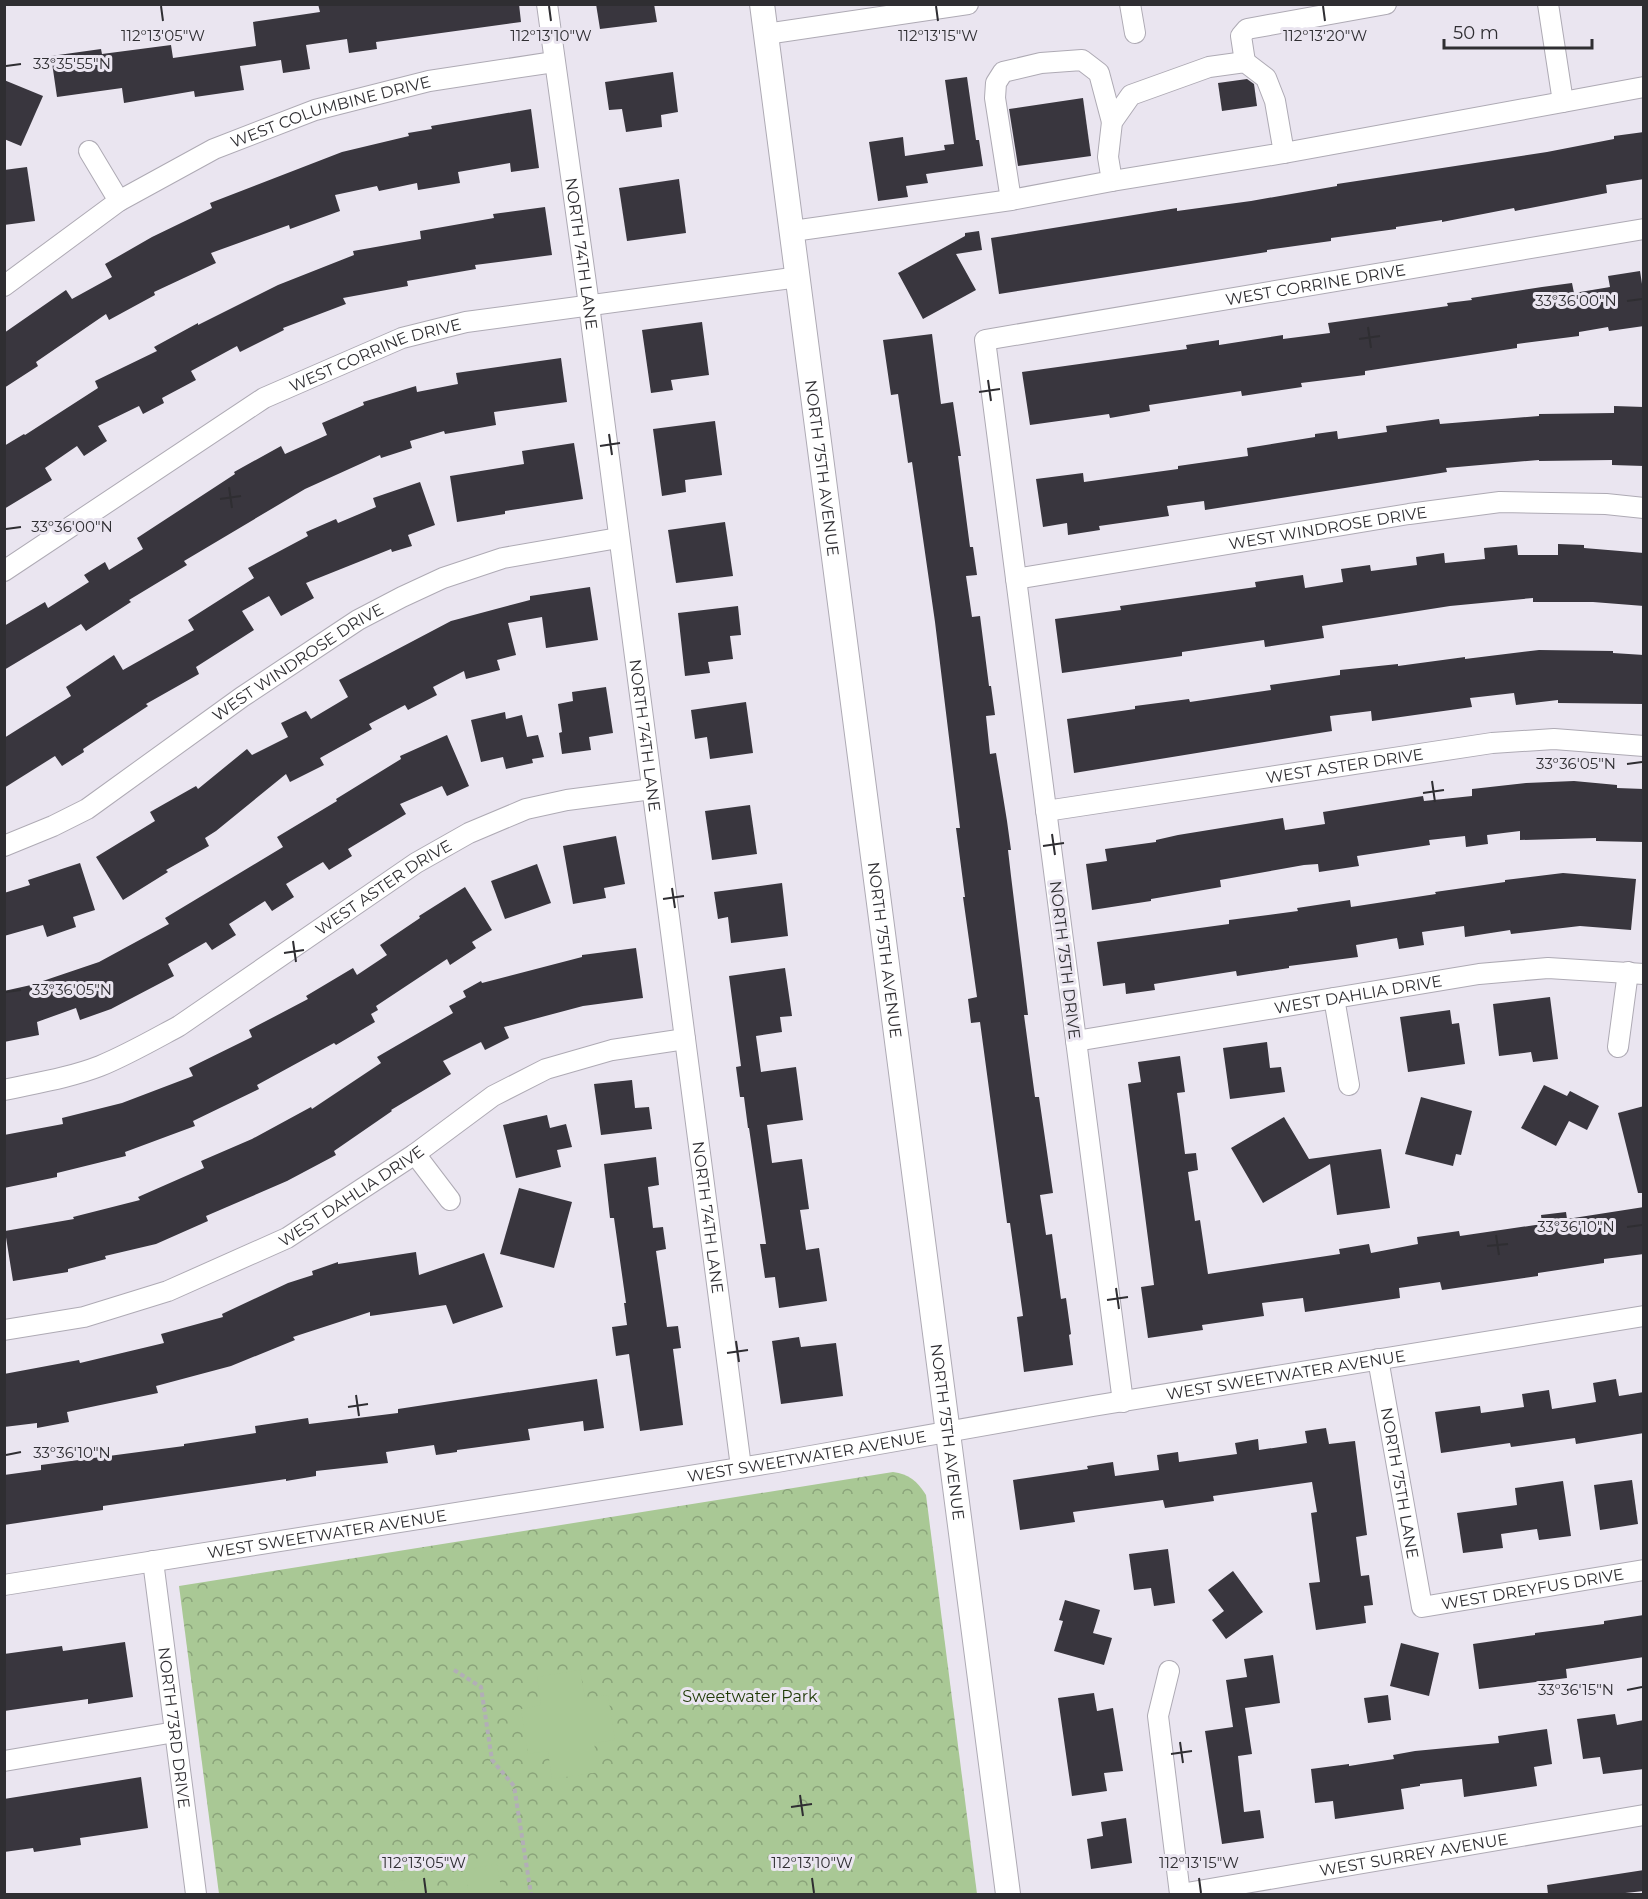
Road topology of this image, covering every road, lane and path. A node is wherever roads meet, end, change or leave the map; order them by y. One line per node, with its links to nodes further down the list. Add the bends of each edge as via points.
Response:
1 (547, 4): 10 (street, NORTH 74TH LANE)
2 (762, 4): 9 (main road, NORTH 75TH AVENUE)
3 (968, 4): 7 (street)
4 (1130, 4): 8 (street)
5 (1386, 4): 11 (street, via 1247,29 1241,36)
6 (1548, 4): 13 (street)
7 (904, 9): 9 (street)
8 (1135, 33)
9 (766, 34): 21 (main road, NORTH 75TH AVENUE)
10 (554, 62): 19 (street, WEST COLUMBINE DRIVE, via 429,81 315,110 214,149); 24 (street, NORTH 74TH LANE)
11 (1245, 62): 14 (street, via 1209,68 1143,89 1131,95); 16 (street, via 1266,78 1275,101)
12 (1644, 87): 13 (street)
13 (1563, 102): 16 (street)
14 (1112, 122): 17 (street, via 1108,157); 18 (street, via 1099,74 1082,60 1041,63 1003,72 996,83 995,98)
15 (89, 152): 19 (street)
16 (1284, 153): 17 (street)
17 (1112, 181): 18 (street)
18 (1011, 200): 21 (street)
19 (119, 201): 23 (street, WEST COLUMBINE DRIVE)
20 (1644, 229): 25 (street, WEST CORRINE DRIVE)
21 (793, 231): 22 (main road, NORTH 75TH AVENUE)
22 (799, 277): 24 (street, WEST CORRINE DRIVE); 47 (main road, NORTH 75TH AVENUE)
23 (4, 286)
24 (589, 305): 27 (street, NORTH 74TH LANE); 28 (street, WEST CORRINE DRIVE, via 466,322 402,338 274,393)
25 (985, 340): 29 (street, NORTH 75TH DRIVE)
26 (1644, 508): 29 (street, WEST WINDROSE DRIVE, via 1500,502)
27 (618, 538): 31 (street, NORTH 74TH LANE); 33 (street, WEST WINDROSE DRIVE, via 503,558 402,597 358,620 242,697 87,808)
28 (4, 571)
29 (1016, 579): 32 (street, NORTH 75TH DRIVE)
30 (1644, 746): 32 (street, WEST ASTER DRIVE, via 1554,739 1492,743)
31 (652, 789): 36 (street, NORTH 74TH LANE); 40 (street, WEST ASTER DRIVE, via 526,809 469,833 416,862 179,1026 99,1066)
32 (1046, 811): 37 (street, NORTH 75TH DRIVE)
33 (4, 846)
34 (1636, 973): 35 (street, WEST DAHLIA DRIVE, via 1548,968); 38 (street)
35 (1334, 999): 37 (street, WEST DAHLIA DRIVE); 39 (street)
36 (685, 1039): 41 (street, WEST DAHLIA DRIVE, via 612,1050 546,1069 493,1096); 48 (street, NORTH 74TH LANE)
37 (1076, 1041): 46 (street, NORTH 75TH DRIVE)
38 (1618, 1047)
39 (1349, 1085)
40 (4, 1090)
41 (415, 1154): 42 (street); 44 (street, WEST DAHLIA DRIVE, via 287,1238 168,1291 84,1317)
42 (450, 1200)
43 (1644, 1316): 45 (street, WEST SWEETWATER AVENUE)
44 (4, 1330)
45 (1378, 1359): 46 (street, WEST SWEETWATER AVENUE); 52 (street, NORTH 75TH LANE)
46 (1123, 1402): 47 (street, WEST SWEETWATER AVENUE)
47 (948, 1432): 48 (street, WEST SWEETWATER AVENUE); 60 (main road, NORTH 75TH AVENUE)
48 (741, 1467): 49 (street, WEST SWEETWATER AVENUE)
49 (153, 1561): 51 (street, WEST SWEETWATER AVENUE); 55 (street, NORTH 73RD DRIVE)
50 (1644, 1570): 52 (street, WEST DREYFUS DRIVE)
51 (4, 1585)
52 (1422, 1607)
53 (454, 1670): 59 (path, via 481,1687 492,1760 514,1786)
54 (1169, 1671): 61 (street, via 1158,1716)
55 (175, 1732): 56 (street); 58 (street, NORTH 73RD DRIVE)
56 (4, 1761)
57 (1644, 1815): 61 (street, WEST SURREY AVENUE)
58 (196, 1894)
59 (531, 1894)
60 (1008, 1894)
61 (1181, 1894)

